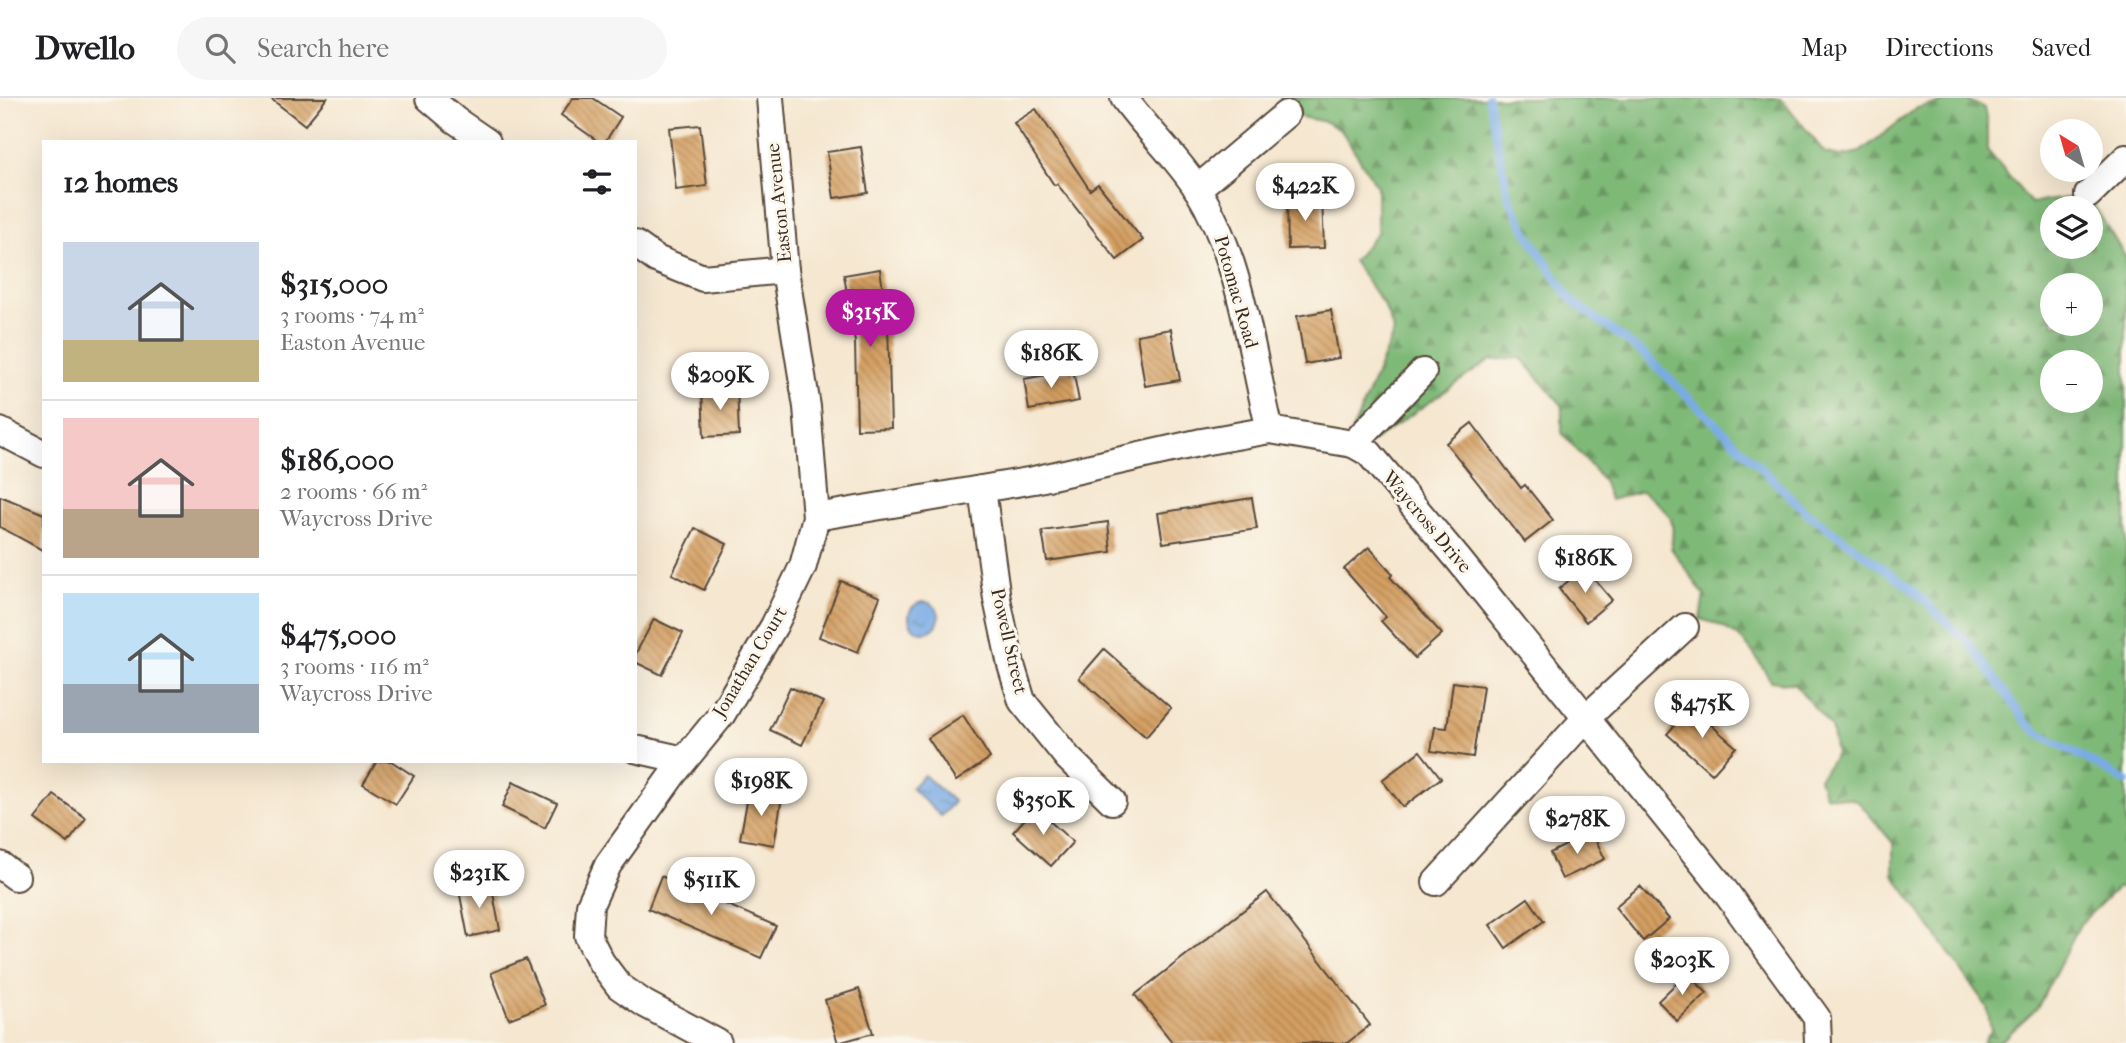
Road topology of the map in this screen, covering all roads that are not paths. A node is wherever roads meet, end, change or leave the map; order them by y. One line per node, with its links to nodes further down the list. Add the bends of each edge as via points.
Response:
1 (429, 98): 5 (street)
2 (770, 98): 10 (street, Easton Avenue)
3 (1124, 98): 7 (street, Potomac Road)
4 (1286, 114): 7 (street)
5 (484, 140)
6 (2126, 158): 8 (street)
7 (1197, 189): 12 (street, Potomac Road, via 1221,235 1236,280)
8 (2088, 195)
9 (637, 245): 10 (street, via 656,259 703,278)
10 (785, 270): 17 (street, Easton Avenue, via 807,407)
11 (1423, 372): 14 (street)
12 (1270, 430): 14 (street, Waycross Drive); 16 (street, Waycross Drive)
13 (0, 431): 15 (street)
14 (1353, 444): 19 (street, Waycross Drive, via 1369,453)
15 (42, 453)
16 (982, 489): 17 (street, Waycross Drive); 22 (street, Powell Street, via 997,599 1022,701 1068,758)
17 (816, 517): 21 (street, Jonathan Court, via 803,566 774,626 722,715)
18 (1685, 627): 19 (street)
19 (1586, 718): 23 (street); 25 (street, Waycross Drive, via 1721,887 1817,1018)
20 (637, 749): 21 (street)
21 (684, 760): 24 (street, Jonathan Court, via 608,865 590,905 588,936 619,986)
22 (1112, 801)
23 (1436, 882)
24 (718, 1043)
25 (1818, 1043)

